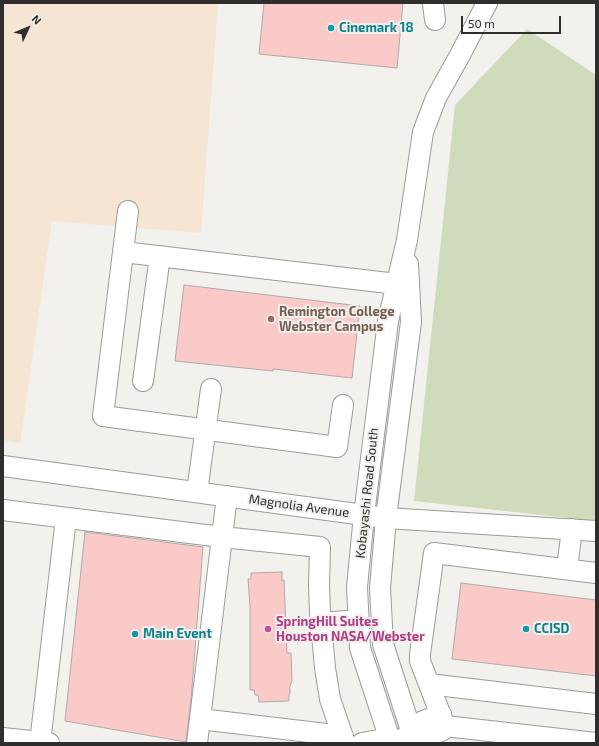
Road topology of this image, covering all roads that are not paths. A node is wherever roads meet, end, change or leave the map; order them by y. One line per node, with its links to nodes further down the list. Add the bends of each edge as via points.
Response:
1 (487, 3): 3 (street, Kobayashi Road South, via 436,98 423,132)
2 (128, 211): 4 (street)
3 (407, 240): 6 (street, Kobayashi Road South); 17 (street, Kobayashi Road South, via 411,322)
4 (123, 252): 5 (street); 10 (street, via 103,416)
5 (160, 256): 6 (street); 7 (street)
6 (397, 284): 15 (street, Kobayashi Road South, via 388,321)
7 (143, 381)
8 (212, 390): 10 (street)
9 (343, 405): 10 (street, via 337,446)
10 (206, 429): 12 (street)
11 (3, 466): 12 (street, Magnolia Avenue)
12 (197, 492): 13 (street, Magnolia Avenue)
13 (227, 496): 15 (street, Magnolia Avenue); 20 (street)
14 (3, 510): 16 (street)
15 (364, 515): 17 (street, Magnolia Avenue); 23 (street, Kobayashi Road South, via 357,587)
16 (66, 518): 20 (street); 32 (street)
17 (386, 518): 18 (street, Magnolia Avenue); 31 (street, Kobayashi Road South, via 380,588 383,644)
18 (572, 530): 19 (street, Magnolia Avenue); 21 (street)
19 (596, 531)
20 (222, 537): 24 (street, via 320,548); 27 (street)
21 (568, 569): 22 (street); 25 (street, via 434,553 420,654 420,661)
22 (596, 573)
23 (359, 620): 24 (street); 36 (street, Kobayashi Road South, via 360,648)
24 (320, 623): 30 (street, via 330,699)
25 (429, 684): 26 (street); 28 (street)
26 (596, 704)
27 (200, 719): 30 (street); 33 (street)
28 (443, 720): 31 (street, via 443,730 425,738); 37 (street)
29 (3, 738): 32 (street)
30 (344, 740)
31 (408, 740)
32 (43, 743)
33 (197, 743)
34 (362, 743): 35 (street, via 378,740)
35 (385, 743)
36 (391, 743)
37 (596, 743)

